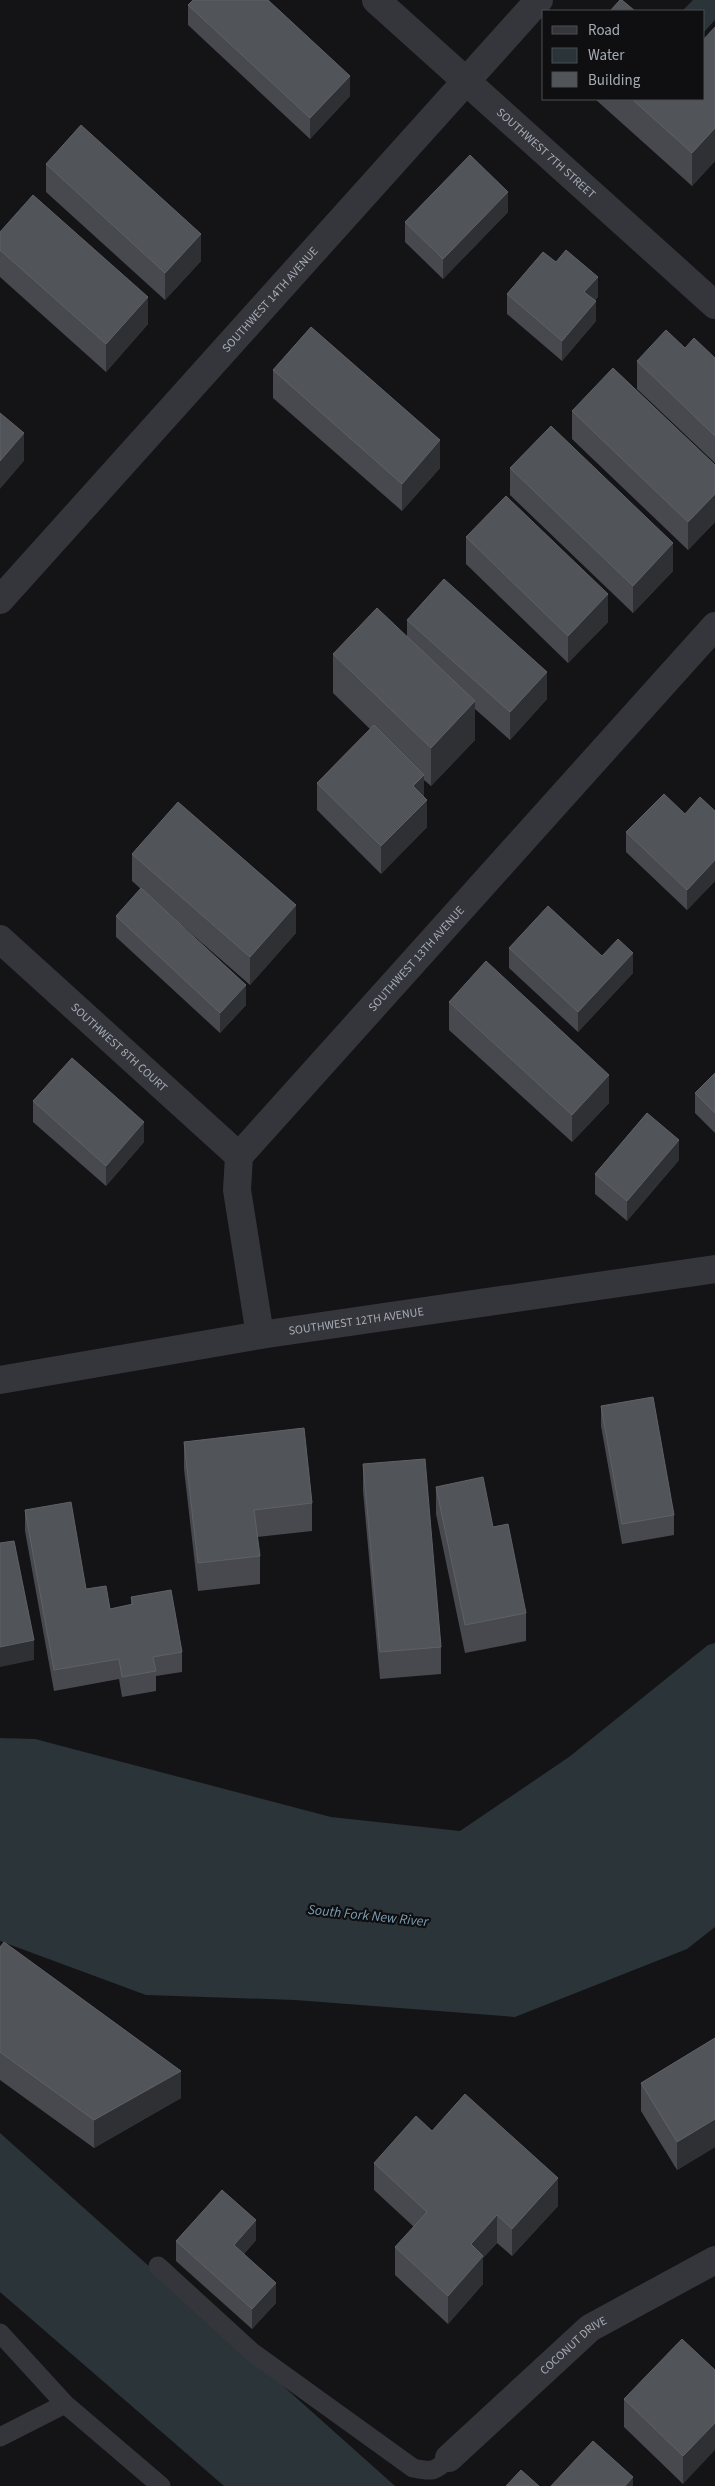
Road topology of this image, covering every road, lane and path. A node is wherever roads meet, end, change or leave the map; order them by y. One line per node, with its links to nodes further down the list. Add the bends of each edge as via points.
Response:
1 (376, 0): 3 (street, SOUTHWEST 7TH STREET)
2 (539, 0): 3 (street, SOUTHWEST 14TH AVENUE)
3 (466, 81): 4 (street, SOUTHWEST 7TH STREET); 5 (street, SOUTHWEST 14TH AVENUE)
4 (715, 305)
5 (0, 600)
6 (715, 626): 8 (street, SOUTHWEST 13TH AVENUE)
7 (0, 939): 8 (street, SOUTHWEST 8TH COURT)
8 (238, 1156): 10 (street, via 237,1190)
9 (715, 1269): 10 (street, SOUTHWEST 12TH AVENUE)
10 (260, 1335): 11 (street, SOUTHWEST 12TH AVENUE)
11 (0, 1380)
12 (158, 2266): 17 (lane, via 252,2352 412,2468 437,2470)
13 (711, 2268): 17 (street, COCONUT DRIVE, via 590,2328)
14 (0, 2333): 15 (lane)
15 (65, 2404): 16 (lane); 18 (lane)
16 (0, 2437)
17 (449, 2458)
18 (161, 2486)

